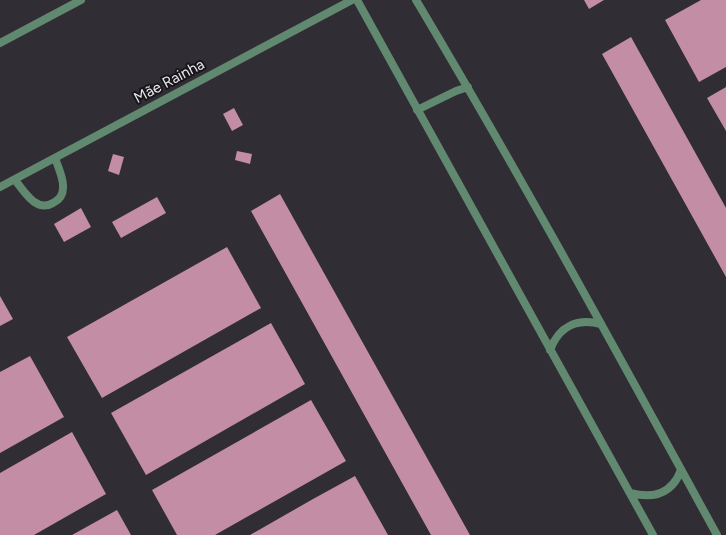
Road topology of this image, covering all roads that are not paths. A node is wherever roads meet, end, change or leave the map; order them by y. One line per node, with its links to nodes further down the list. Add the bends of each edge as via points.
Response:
1 (81, 0): 5 (street)
2 (352, 0): 8 (street, Mãe Rainha)
3 (357, 0): 7 (street)
4 (416, 0): 6 (street)
5 (0, 43)
6 (468, 87): 7 (street); 11 (street)
7 (417, 110): 12 (street)
8 (55, 158): 9 (street, Mãe Rainha); 9 (street, via 63,189 55,202 45,205 35,203)
9 (15, 180): 10 (street, Mãe Rainha)
10 (0, 187)
11 (601, 324): 12 (street, via 590,321 567,326 554,340); 13 (street)
12 (550, 350): 14 (street)
13 (681, 470): 14 (street, via 678,479 663,492 652,496); 16 (street)
14 (630, 493): 15 (street)
15 (653, 535)
16 (717, 535)

